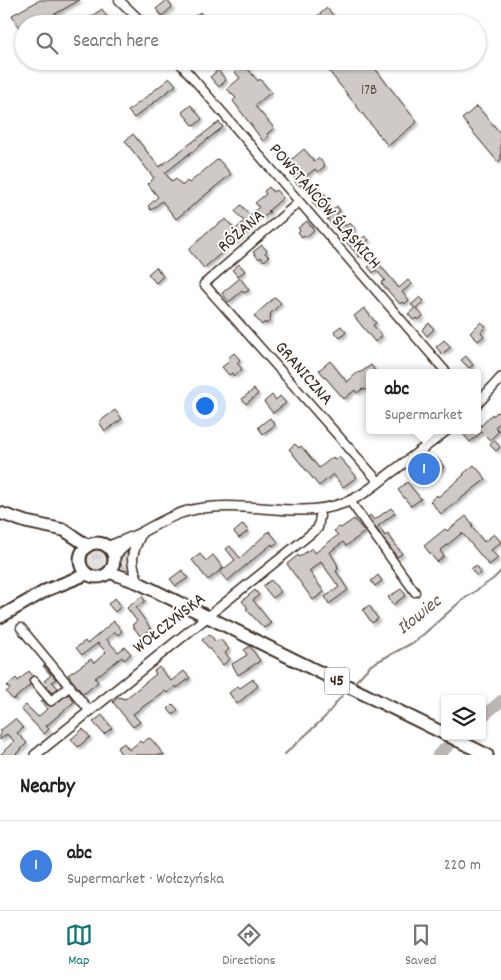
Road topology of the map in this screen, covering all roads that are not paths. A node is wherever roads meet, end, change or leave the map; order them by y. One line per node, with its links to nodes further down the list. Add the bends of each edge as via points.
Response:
1 (119, 0): 2 (street)
2 (135, 15)
3 (186, 70): 4 (street, POWSTAŃCÓW ŚLĄSKICH)
4 (299, 202): 5 (street, RÓŻANA); 6 (street, POWSTAŃCÓW ŚLĄSKICH)
5 (204, 284): 10 (street, GRANICZNA)
6 (444, 369)
7 (501, 378): 8 (street)
8 (481, 400)
9 (442, 434): 10 (street)
10 (379, 482): 11 (street)
11 (350, 501): 14 (street, via 318,509 198,508 167,517); 18 (street)
12 (0, 513): 15 (main road, via 64,530)
13 (320, 516): 20 (street, WOŁCZYŃSKA, via 318,528)
14 (142, 532): 16 (street); 17 (street, via 132,552)
15 (84, 559): 16 (main road, via 98,544); 16 (main road, via 91,576 100,577); 19 (main road, via 47,590)
16 (110, 560): 17 (main road, 45)
17 (139, 583): 20 (main road, 45)
18 (415, 592)
19 (0, 617)
20 (207, 617): 24 (street, WOŁCZYŃSKA); 25 (main road, 45)
21 (22, 628): 23 (street)
22 (34, 681): 23 (street, via 51,701)
23 (70, 686): 24 (street)
24 (89, 710): 27 (street, WOŁCZYŃSKA)
25 (441, 732)
26 (457, 740): 28 (main road)
27 (35, 755)
28 (487, 755)

